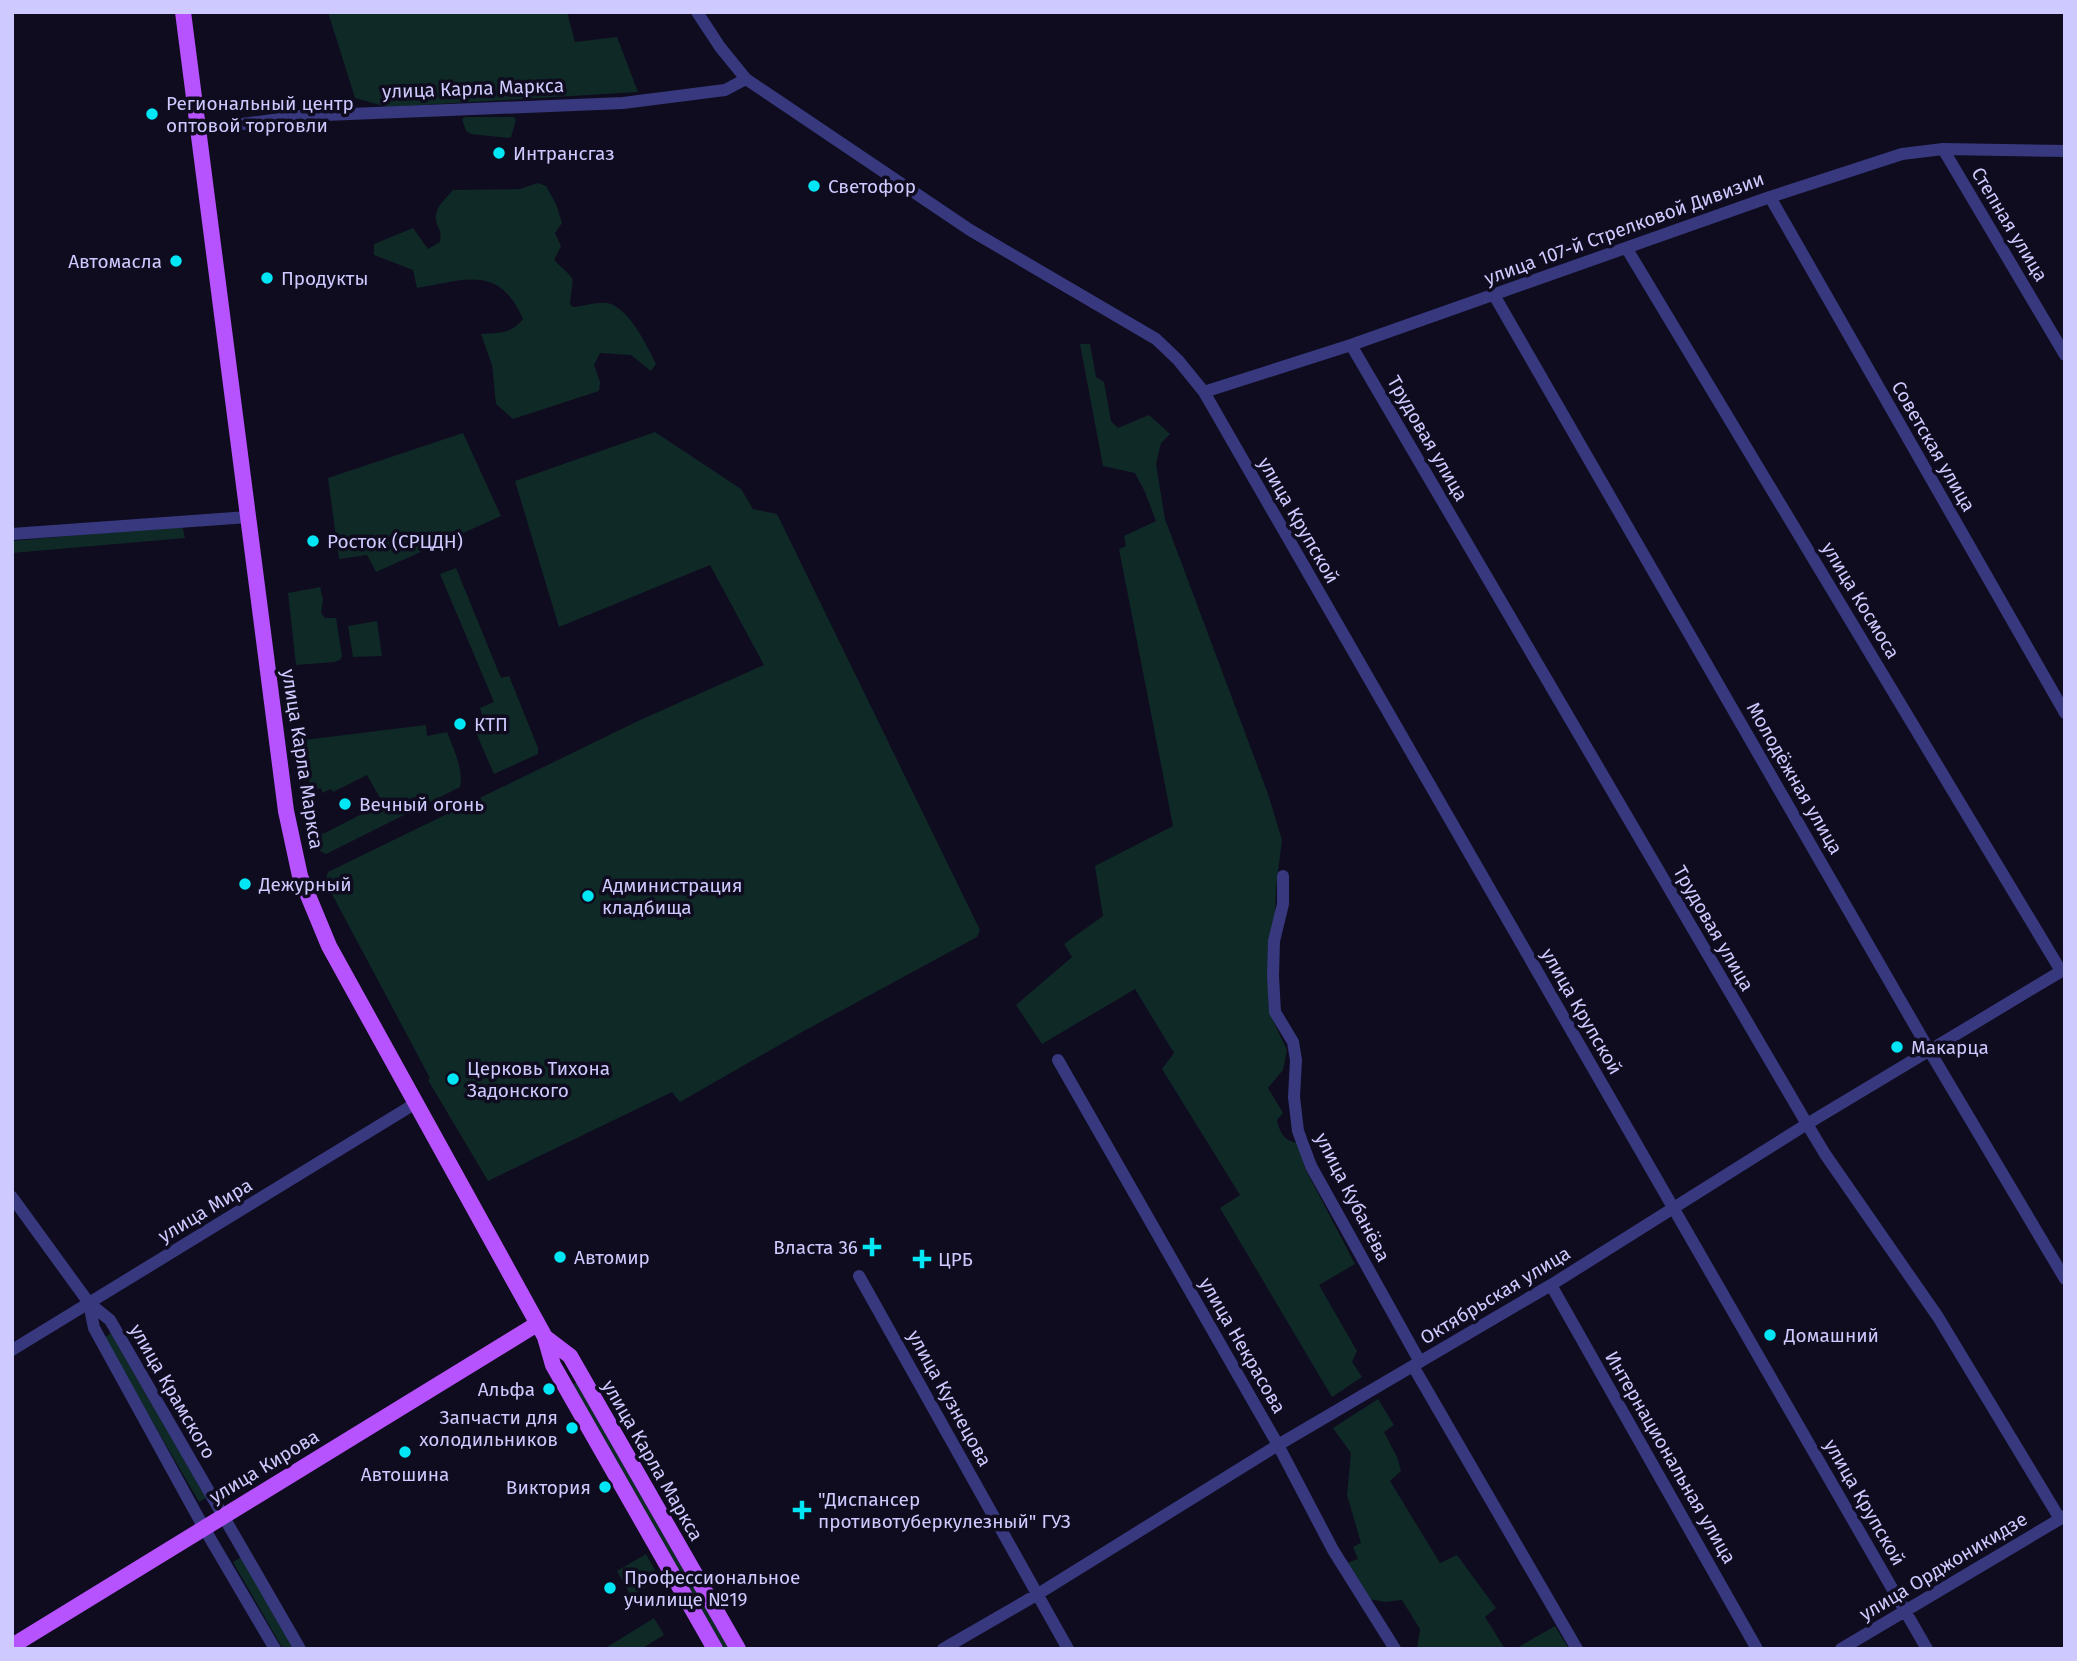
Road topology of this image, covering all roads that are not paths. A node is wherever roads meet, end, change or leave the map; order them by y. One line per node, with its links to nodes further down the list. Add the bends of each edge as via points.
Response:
1 (183, 12): 4 (main road, улица Карла Маркса)
2 (697, 12): 3 (street, улица Крупской)
3 (746, 79): 4 (street, улица Карла Маркса, via 725,90 623,103 300,116); 12 (street, улица Крупской, via 971,230 1156,339)
4 (199, 130): 13 (main road, улица Карла Маркса)
5 (1943, 149): 6 (street, улица 107-й Стрелковой Дивизии); 7 (street, улица 107-й Стрелковой Дивизии, via 1902,154); 11 (street, Степная улица)
6 (2065, 152)
7 (1770, 197): 8 (street, улица 107-й Стрелковой Дивизии); 15 (street, Советская улица)
8 (1627, 249): 9 (street, улица 107-й Стрелковой Дивизии); 17 (street, улица Космоса)
9 (1494, 295): 10 (street, улица 107-й Стрелковой Дивизии); 18 (street, Молодёжная улица)
10 (1351, 345): 12 (street, улица 107-й Стрелковой Дивизии); 21 (street, Трудовая улица)
11 (2065, 355)
12 (1204, 393): 23 (street, улица Крупской)
13 (248, 517): 14 (street); 20 (main road, улица Карла Маркса, via 286,811 300,876 329,946)
14 (12, 534)
15 (2065, 713)
16 (1283, 876): 30 (street, улица Кубанёва, via 1273,976 1276,1012 1293,1042 1296,1060 1298,1130 1311,1166)
17 (2063, 970): 18 (street, Октябрьская улица)
18 (1929, 1050): 21 (street, Октябрьская улица); 25 (street, Молодёжная улица)
19 (1058, 1060): 31 (street, улица Некрасова)
20 (416, 1103): 27 (street, улица Мира); 28 (main road, улица Карла Маркса)
21 (1807, 1124): 23 (street, Октябрьская улица); 33 (street, Трудовая улица, via 1938,1317)
22 (12, 1197): 27 (street, улица Крамского)
23 (1674, 1208): 26 (street, Октябрьская улица); 36 (street, улица Крупской)
24 (859, 1276): 35 (street, улица Кузнецова)
25 (2065, 1279)
26 (1551, 1285): 30 (street, Октябрьская улица); 46 (street, Интернациональная улица)
27 (89, 1303): 29 (street, улица Мира); 32 (street, улица Крамского, via 110,1320); 34 (street, улица Крамского, via 94,1328)
28 (541, 1330): 32 (main road, улица Кирова); 40 (main road, улица Карла Маркса, via 553,1366); 41 (main road, улица Карла Маркса, via 570,1356)
29 (12, 1350)
30 (1416, 1364): 31 (street, Октябрьская улица); 45 (street, улица Кубанёва)
31 (1278, 1445): 35 (street, Октябрьская улица); 44 (street, улица Некрасова, via 1333,1549)
32 (223, 1516): 34 (main road, улица Кирова); 39 (street, улица Крамского)
33 (2063, 1518): 36 (street, улица Орджоникидзе)
34 (204, 1528): 37 (main road, улица Кирова); 38 (street, улица Крамского)
35 (1038, 1594): 42 (street, Октябрьская улица); 43 (street, улица Кузнецова)
36 (1905, 1610): 47 (street, улица Орджоникидзе); 48 (street, улица Крупской)
37 (12, 1646)
38 (275, 1649)
39 (300, 1649)
40 (715, 1649)
41 (737, 1649)
42 (943, 1649)
43 (1068, 1649)
44 (1395, 1649)
45 (1577, 1649)
46 (1757, 1649)
47 (1841, 1649)
48 (1927, 1649)

